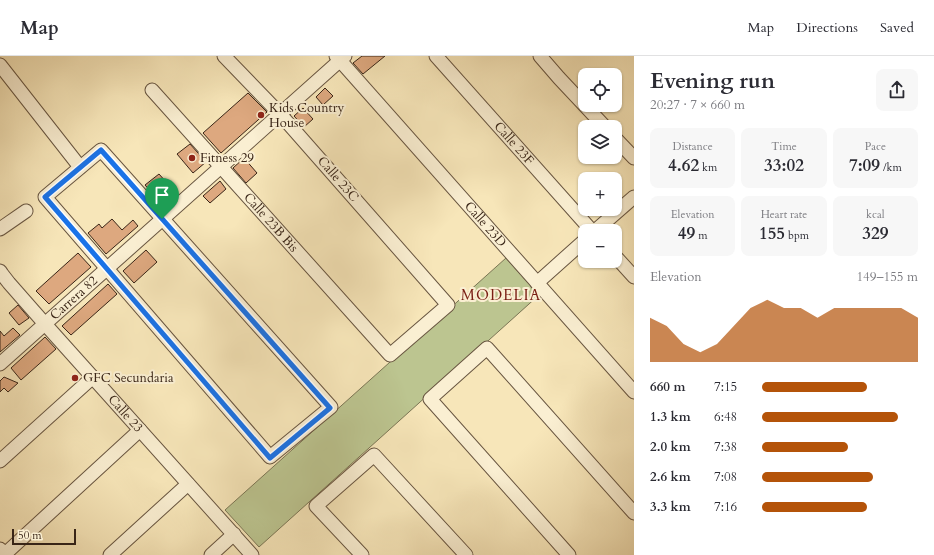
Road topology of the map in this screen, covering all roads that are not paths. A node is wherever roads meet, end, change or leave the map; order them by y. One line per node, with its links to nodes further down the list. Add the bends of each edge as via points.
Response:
1 (224, 56): 7 (street, Calle 23C)
2 (436, 56): 16 (street, Calle 23F)
3 (540, 56): 8 (street)
4 (340, 57): 7 (street, Carrera 82); 24 (street, Calle 23D)
5 (0, 65): 12 (street, via 25,102)
6 (152, 90): 11 (street, Calle 23B Bis)
7 (280, 114): 11 (street, Carrera 82); 26 (street, Calle 23C, via 448,305)
8 (598, 120)
9 (622, 145): 10 (street)
10 (634, 158)
11 (221, 167): 15 (street, Carrera 82); 26 (street, Calle 23B Bis)
12 (80, 168): 15 (street, via 101,150); 21 (street, via 45,197)
13 (634, 197): 17 (street)
14 (26, 211): 18 (street)
15 (162, 219): 21 (street, Carrera 82); 21 (street, via 330,408 270,458)
16 (586, 224)
17 (603, 224)
18 (0, 229)
19 (578, 246): 24 (street)
20 (622, 264): 23 (street)
21 (107, 268): 25 (street, Carrera 82)
22 (0, 271): 25 (street, Calle 23)
23 (634, 277)
24 (537, 283): 29 (street, Calle 23D)
25 (45, 324): 27 (street, Carrera 82); 28 (street, Calle 23)
26 (390, 355)
27 (0, 364)
28 (93, 377): 30 (street, Calle 23); 31 (street)
29 (634, 392)
30 (140, 430): 32 (street, Calle 23); 35 (street)
31 (0, 462)
32 (188, 484): 34 (street, Calle 23); 36 (street)
33 (634, 513): 41 (street, via 487,348 430,399)
34 (234, 534): 37 (street); 38 (street, Calle 23)
35 (2, 552)
36 (110, 555)
37 (211, 555)
38 (252, 555)
39 (362, 555): 40 (street, via 316,506 374,454)
40 (466, 555)
41 (569, 555)

